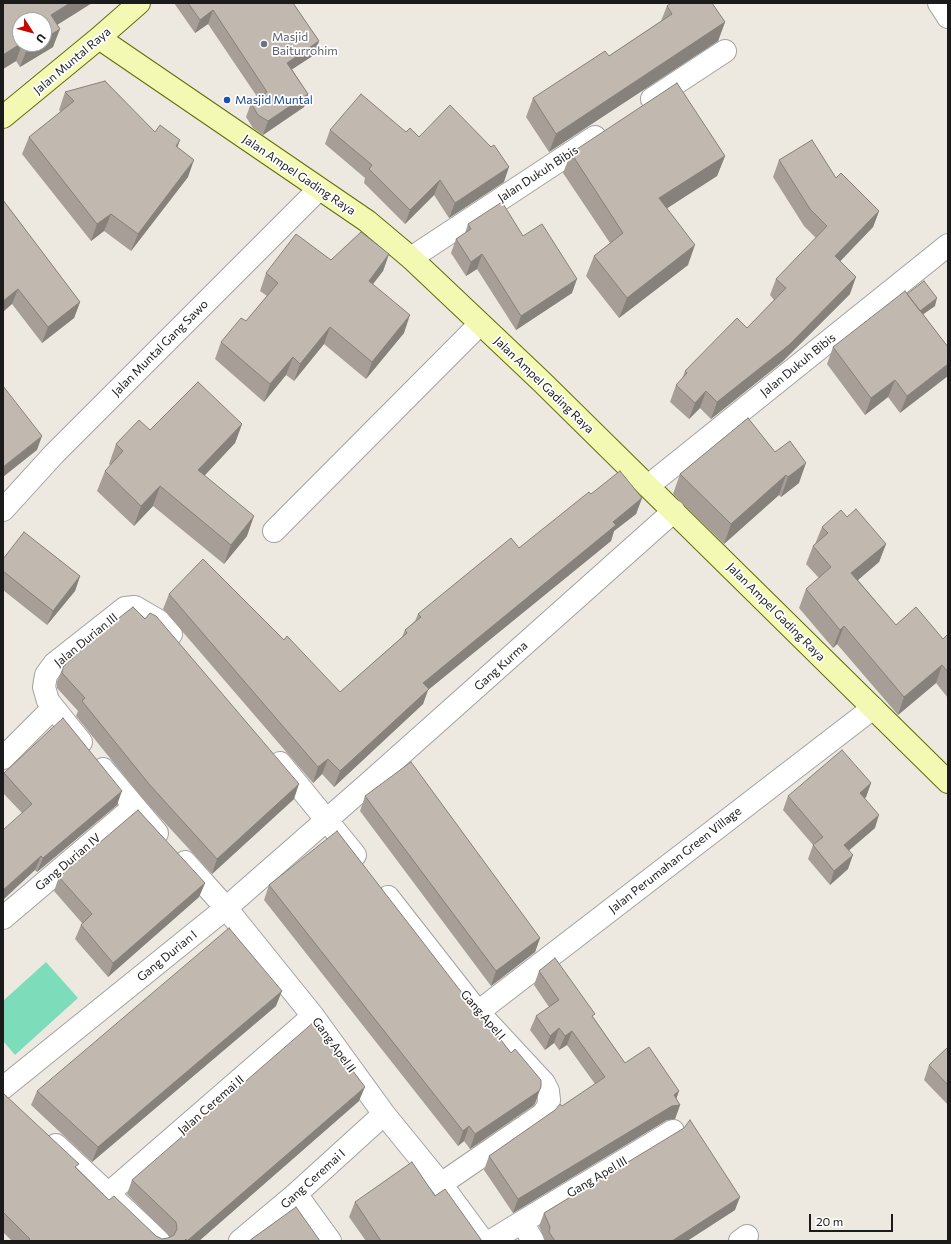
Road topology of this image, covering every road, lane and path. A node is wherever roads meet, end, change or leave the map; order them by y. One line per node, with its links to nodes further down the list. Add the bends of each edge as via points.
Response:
1 (139, 3): 4 (main road, Jalan Muntal Raya)
2 (939, 3): 3 (street)
3 (948, 17)
4 (99, 38): 7 (main road, Jalan Muntal Raya); 9 (main road, Jalan Ampel Gading Raya)
5 (725, 51): 6 (street)
6 (638, 108)
7 (5, 111)
8 (612, 126): 11 (street, Jalan Dukuh Bibis)
9 (319, 189): 11 (main road, Jalan Ampel Gading Raya, via 367,222); 14 (street, Jalan Muntal Gang Sawo, via 54,454)
10 (948, 245): 13 (street, Jalan Dukuh Bibis)
11 (411, 258): 12 (main road, Jalan Ampel Gading Raya)
12 (480, 324): 13 (main road, Jalan Ampel Gading Raya); 16 (street)
13 (648, 486): 15 (main road, Jalan Ampel Gading Raya)
14 (3, 510)
15 (674, 511): 19 (main road, Jalan Ampel Gading Raya); 24 (street, Gang Kurma)
16 (274, 531)
17 (185, 651): 18 (street, Jalan Durian III, via 159,621 135,607 125,608 54,664 46,675 44,687)
18 (53, 708): 21 (street); 23 (street, Jalan Durian III)
19 (872, 708): 22 (main road, Jalan Ampel Gading Raya); 27 (street, Jalan Perumahan Green Village)
20 (266, 747): 24 (street, Gang Apel I)
21 (3, 758)
22 (948, 782)
23 (134, 807): 25 (street, Jalan Durian III); 26 (street, Gang Durian IV)
24 (328, 820): 25 (street, Gang Durian I); 27 (street, Gang Apel I)
25 (226, 908): 28 (street, Gang Apel II); 29 (street, Gang Durian I)
26 (3, 918)
27 (478, 1012): 33 (street, Gang Apel I, via 544,1083 550,1100 543,1114)
28 (313, 1016): 30 (street, Gang Apel II); 34 (street, Jalan Ceremai II)
29 (3, 1088)
30 (384, 1114): 33 (street, Gang Apel II); 35 (street, Gang Ceremai I)
31 (672, 1131): 36 (street, Gang Apel III)
32 (44, 1134): 34 (street)
33 (441, 1184): 40 (street, Gang Apel II)
34 (109, 1193): 37 (street)
35 (296, 1194): 38 (street, Gang Ceremai I); 39 (street)
36 (522, 1222): 41 (street); 42 (street)
37 (159, 1241)
38 (240, 1241)
39 (330, 1241)
40 (483, 1241)
41 (491, 1241)
42 (533, 1241)

